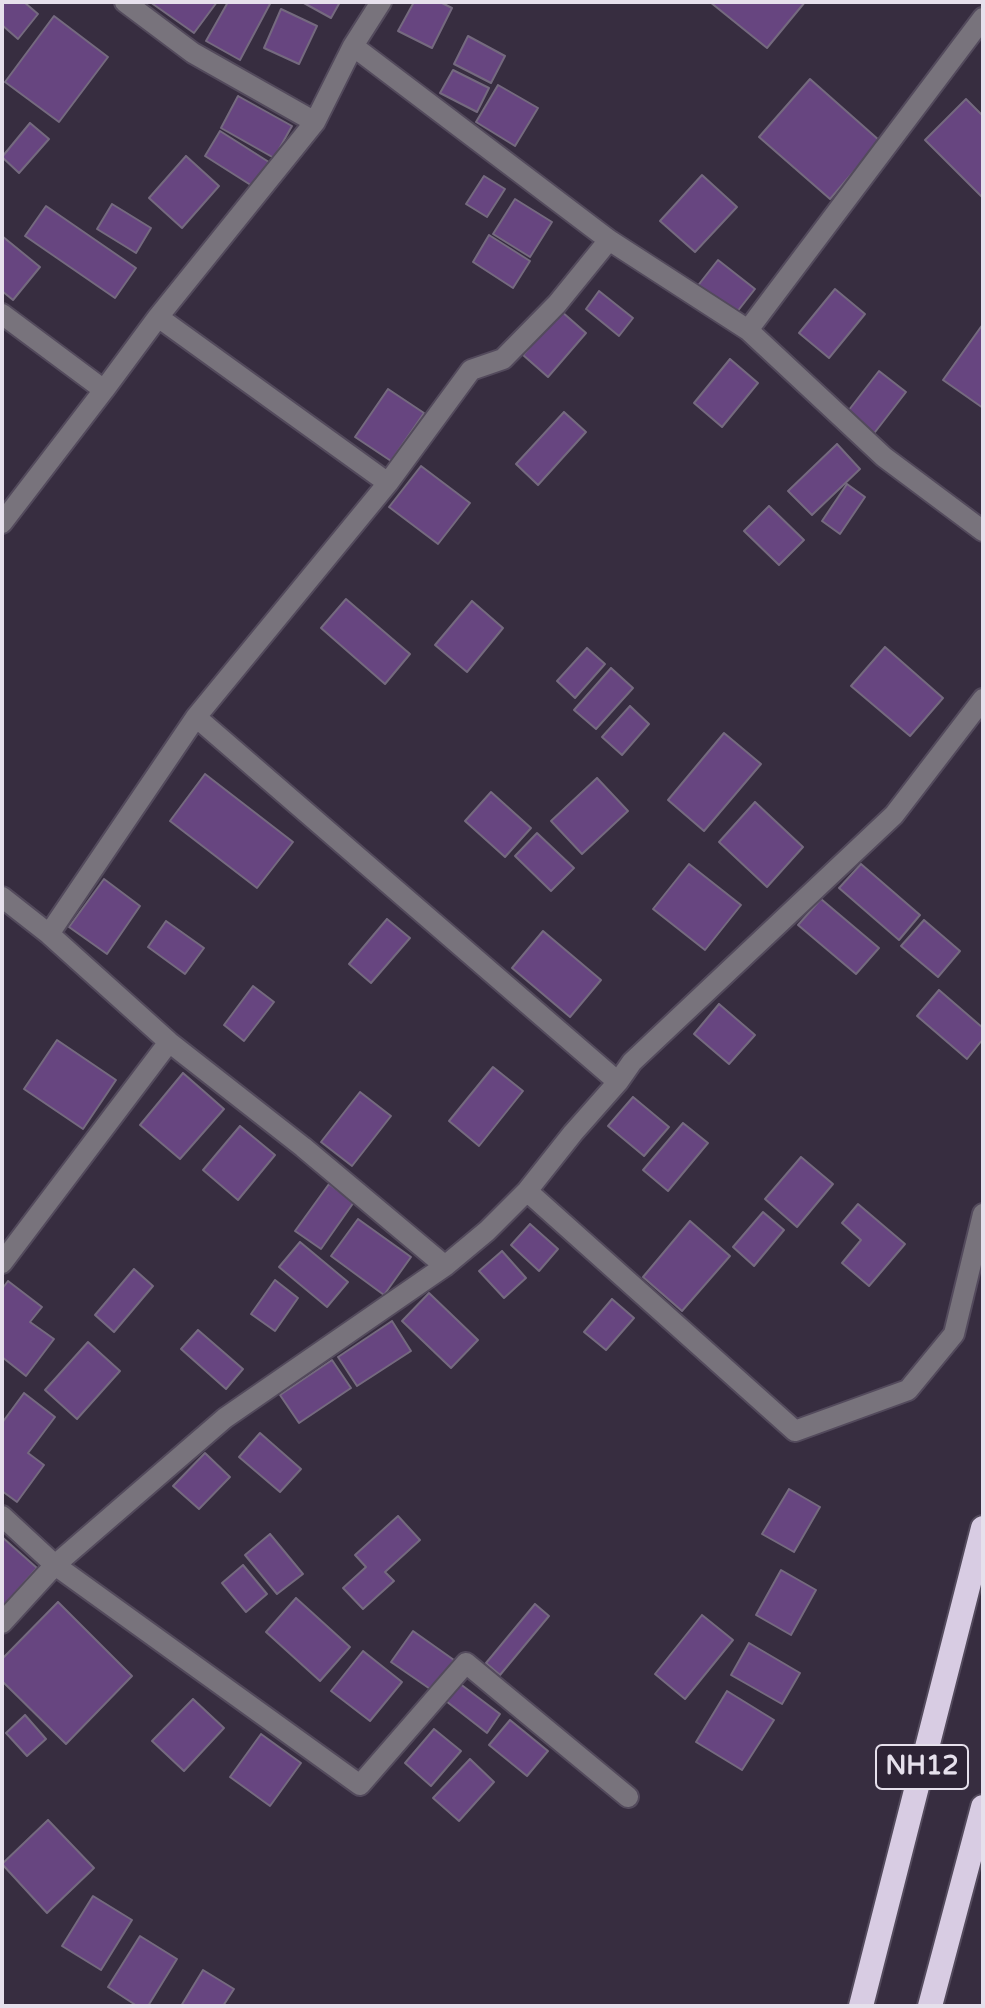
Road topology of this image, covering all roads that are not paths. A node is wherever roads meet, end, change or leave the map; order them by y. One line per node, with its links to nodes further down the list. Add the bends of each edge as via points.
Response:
1 (125, 2): 5 (street, via 193,53)
2 (381, 2): 4 (street)
3 (983, 18): 9 (street)
4 (353, 46): 5 (street); 6 (street)
5 (315, 122): 8 (street)
6 (609, 240): 9 (street); 11 (street, via 503,359 471,370)
7 (2, 314): 10 (street)
8 (158, 317): 10 (street); 11 (street)
9 (748, 330): 13 (street, via 884,457)
10 (104, 390): 12 (street)
11 (388, 483): 15 (street)
12 (2, 523)
13 (983, 531)
14 (983, 699): 19 (street, via 894,815 632,1062)
15 (196, 717): 17 (street); 19 (street)
16 (2, 897): 17 (street)
17 (49, 934): 18 (street)
18 (169, 1042): 22 (street); 23 (street)
19 (618, 1082): 20 (street)
20 (527, 1191): 21 (street, via 795,1431 908,1390 954,1334); 23 (street)
21 (983, 1214)
22 (2, 1263)
23 (445, 1266): 26 (street, via 225,1418)
24 (2, 1516): 26 (street)
25 (983, 1528): 30 (highway, NH12)
26 (55, 1565): 27 (street); 28 (street, via 360,1785 466,1663)
27 (2, 1623)
28 (628, 1797)
29 (983, 1807): 31 (highway, NH12)
30 (861, 2006)
31 (930, 2006)

